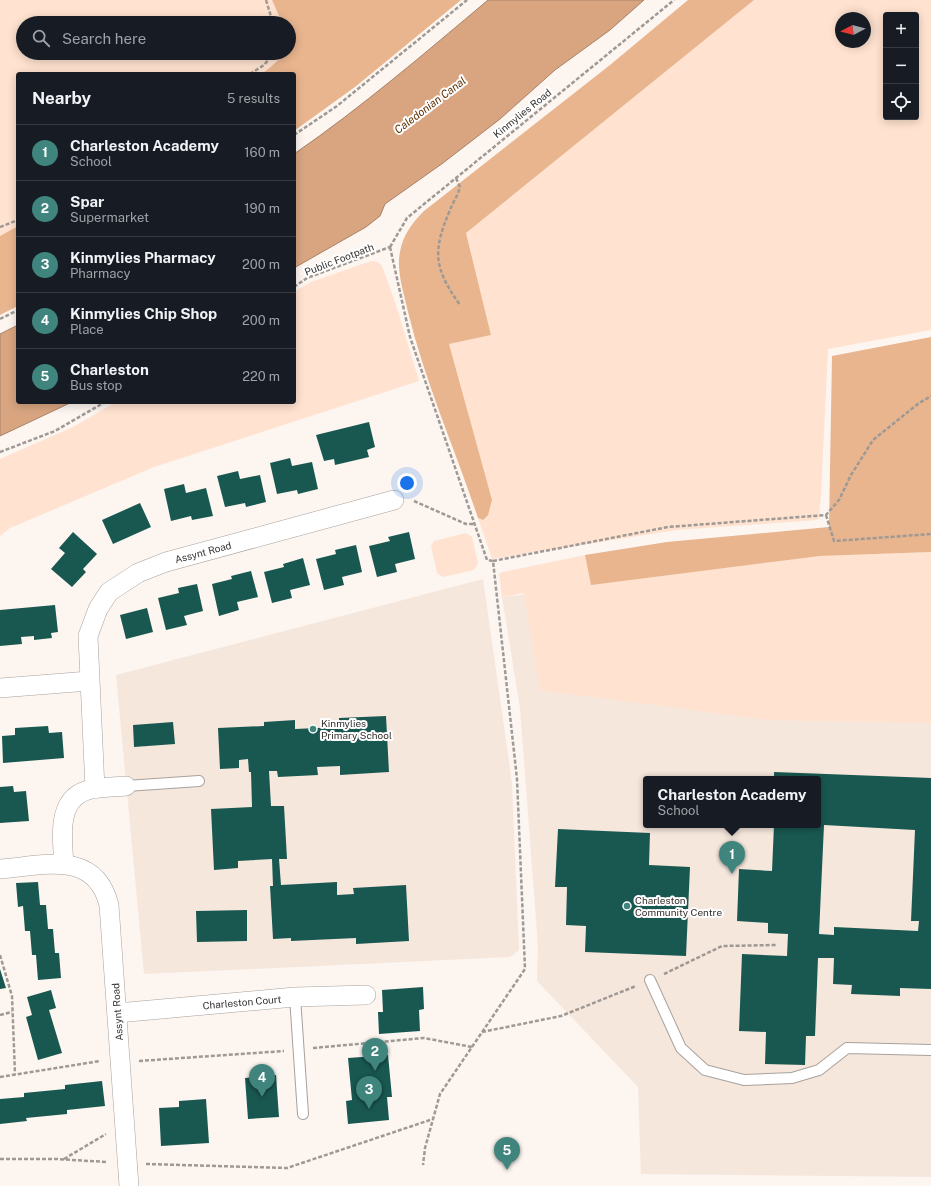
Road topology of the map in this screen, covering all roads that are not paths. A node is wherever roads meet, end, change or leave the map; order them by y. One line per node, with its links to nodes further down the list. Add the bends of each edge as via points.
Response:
1 (394, 500): 2 (street, Assynt Road, via 166,562 138,572 110,592 98,609 88,636)
2 (89, 681): 3 (street); 6 (street, Assynt Road)
3 (0, 688)
4 (199, 781): 5 (lane)
5 (126, 786): 6 (street)
6 (95, 789): 7 (street, via 77,794 67,806 62,820)
7 (64, 864): 8 (street, Assynt Road); 12 (street, Assynt Road, via 90,872 106,894)
8 (0, 869)
9 (650, 980): 13 (lane, via 681,1048 705,1070 744,1080 792,1078 819,1070 847,1048)
10 (366, 995): 11 (street, Charleston Court)
11 (295, 997): 12 (street, Charleston Court); 14 (lane)
12 (117, 1012): 15 (street, Assynt Road)
13 (931, 1050)
14 (303, 1114)
15 (129, 1186)

